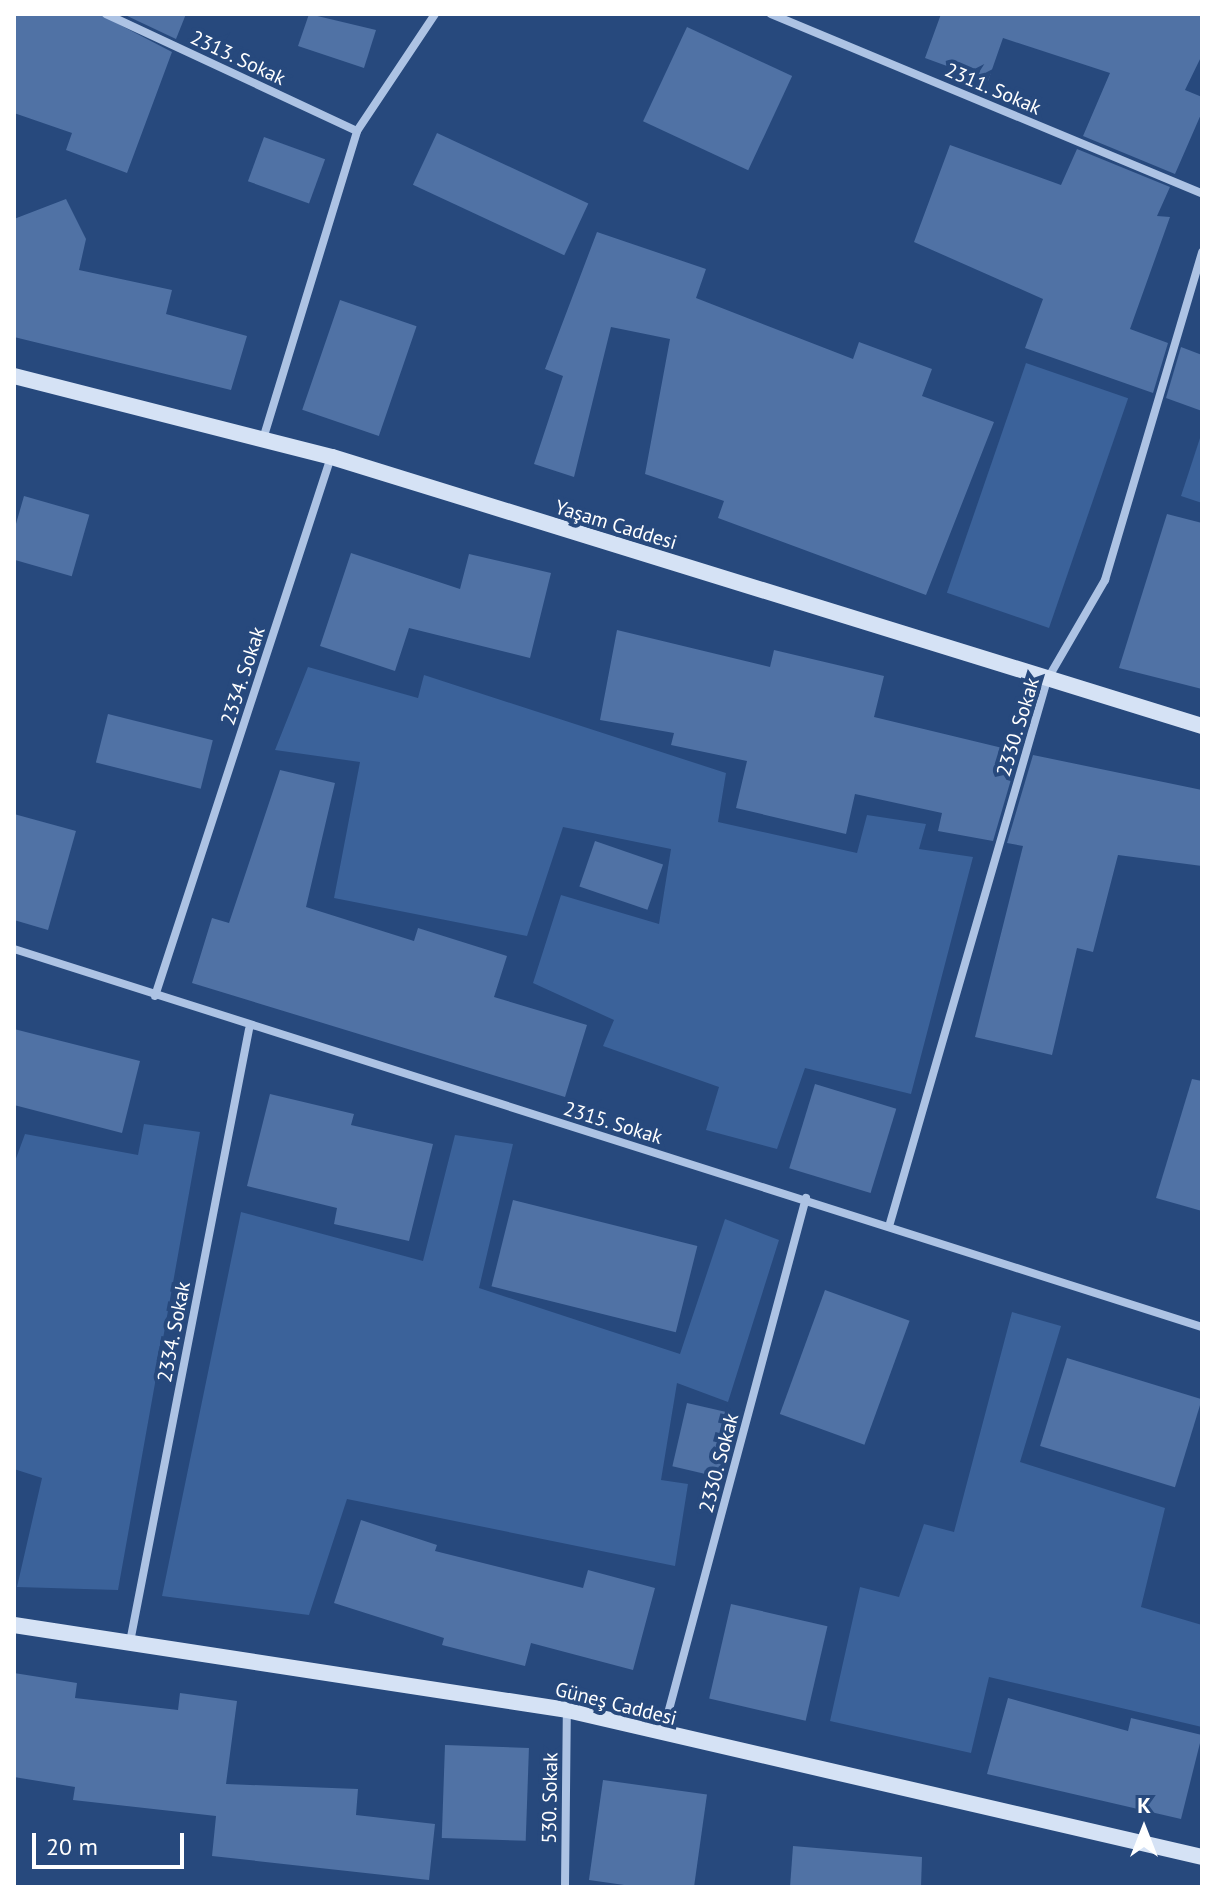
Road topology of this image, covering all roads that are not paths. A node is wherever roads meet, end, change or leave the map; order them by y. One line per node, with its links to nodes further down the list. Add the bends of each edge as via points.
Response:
1 (106, 14): 4 (street, 2313. Sokak)
2 (435, 14): 4 (street)
3 (771, 14): 5 (street, 2311. Sokak)
4 (357, 131): 8 (street)
5 (1202, 193)
6 (1202, 252): 10 (street, 2330. Sokak, via 1105,580)
7 (14, 376): 8 (street, Yaşam Caddesi)
8 (263, 439): 9 (street, Yaşam Caddesi)
9 (332, 457): 10 (street, Yaşam Caddesi); 13 (street, 2334. Sokak)
10 (1047, 680): 11 (street, Yaşam Caddesi); 16 (street, 2330. Sokak)
11 (1202, 726)
12 (14, 949): 13 (street, 2315. Sokak)
13 (155, 996): 14 (street, 2315. Sokak)
14 (249, 1029): 15 (street, 2315. Sokak); 19 (street, 2334. Sokak)
15 (806, 1198): 16 (street, 2315. Sokak); 21 (street, 2330. Sokak)
16 (890, 1223): 17 (street, 2315. Sokak)
17 (1202, 1327)
18 (14, 1625): 19 (street, Güneş Caddesi)
19 (130, 1642): 20 (street, Güneş Caddesi)
20 (567, 1710): 21 (street, Güneş Caddesi); 23 (street, 530. Sokak)
21 (662, 1736): 22 (street, Güneş Caddesi)
22 (1202, 1857)
23 (565, 1887)

